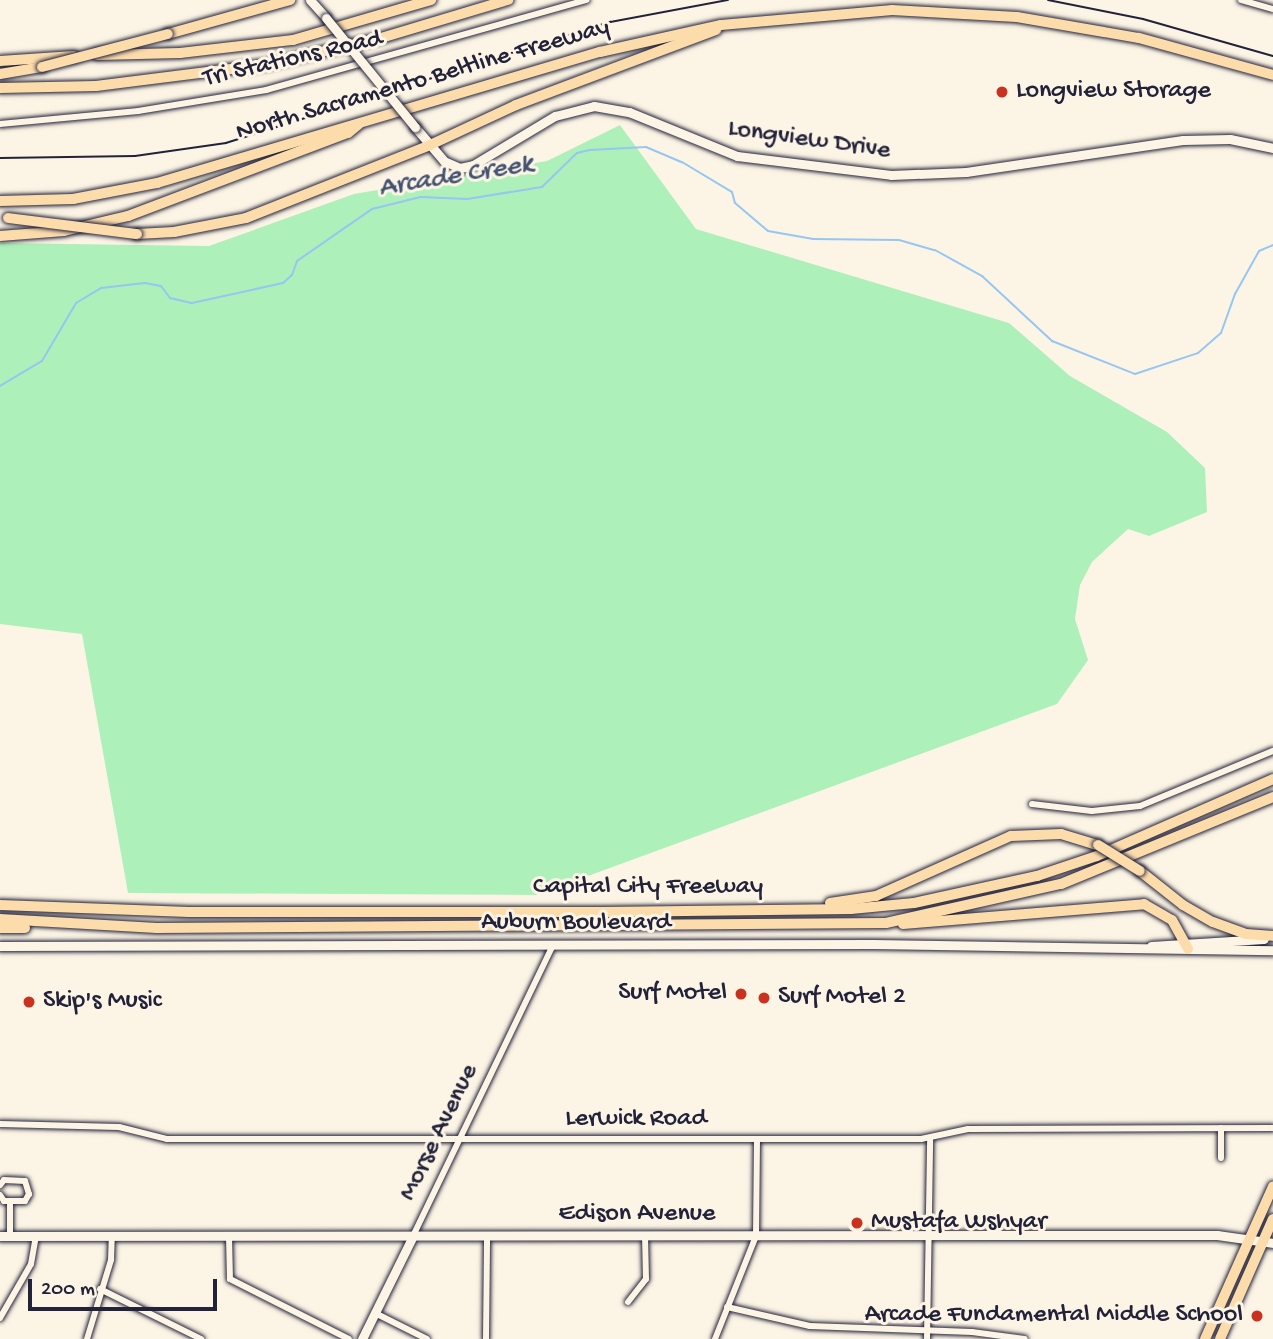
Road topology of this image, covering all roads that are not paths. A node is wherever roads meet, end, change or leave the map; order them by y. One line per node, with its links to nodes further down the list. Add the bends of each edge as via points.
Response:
1 (290, 0): 10 (highway, bridge, via 48,66)
2 (310, 0): 15 (street, Longview Drive, bridge)
3 (431, 0): 9 (highway, via 293,40 180,53)
4 (508, 0): 12 (highway, North Sacramento Beltline Freeway, via 381,38 269,64 158,80)
5 (587, 0): 14 (street, Tri Stations Road, via 266,90 138,111)
6 (1241, 0): 7 (street)
7 (1273, 9)
8 (739, 23): 11 (highway, North Sacramento Beltline Freeway, via 892,10 1017,17 1139,38); 13 (highway, North Sacramento Beltline Freeway, via 652,37); 15 (highway, via 551,91)
9 (0, 61)
10 (0, 74)
11 (1273, 75)
12 (5, 88)
13 (364, 120): 17 (highway, North Sacramento Beltline Freeway, via 126,190 73,199); 19 (highway, via 348,133 128,216 64,231)
14 (0, 124)
15 (430, 145): 16 (street, Longview Drive, via 449,165 467,168 555,116 594,106 629,112 737,156 891,176 966,172 1183,140 1230,139); 18 (highway, bridge, via 246,218 174,232 137,234)
16 (1273, 148)
17 (0, 201)
18 (4, 218)
19 (0, 236)
20 (1273, 751): 23 (street, via 1140,806 1092,811)
21 (1273, 779): 25 (highway, Capital City Freeway, via 1097,856 1025,880 914,903)
22 (1273, 797): 27 (highway, Capital City Freeway, via 1061,884)
23 (1032, 804)
24 (0, 903): 25 (highway, Capital City Freeway, via 189,912)
25 (748, 910): 30 (highway, bridge, via 876,896 1011,836 1060,834 1098,845 1213,922 1245,934)
26 (0, 919): 28 (highway, Capital City Freeway)
27 (886, 923): 28 (highway, Capital City Freeway); 33 (highway, via 928,925 1128,903 1159,910 1172,920)
28 (122, 927): 29 (highway)
29 (0, 928)
30 (1273, 937): 33 (street, Auburn Boulevard)
31 (554, 945): 32 (street, Auburn Boulevard); 33 (street, Auburn Boulevard); 39 (street, Morse Avenue)
32 (0, 946)
33 (1187, 946): 34 (street, Auburn Boulevard)
34 (1273, 950)
35 (0, 1124): 39 (street, Lerwick Road, via 119,1127 167,1139)
36 (1221, 1128): 37 (street, Lerwick Road); 38 (street, Lerwick Road, via 968,1129); 41 (street)
37 (1273, 1128)
38 (930, 1138): 40 (street, Lerwick Road); 55 (street)
39 (460, 1139): 40 (street, Lerwick Road); 51 (street, Morse Avenue)
40 (757, 1139): 54 (street)
41 (1221, 1157)
42 (0, 1185): 45 (street, via 4,1180 25,1181 29,1186 25,1200)
43 (1273, 1186): 56 (main road)
44 (0, 1195): 45 (street)
45 (10, 1201): 47 (street)
46 (1273, 1219): 57 (main road)
47 (5, 1236): 48 (street, Edison Avenue)
48 (36, 1236): 49 (street, Edison Avenue); 62 (street, via 31,1264)
49 (112, 1236): 50 (street, Edison Avenue); 58 (street, via 111,1260)
50 (229, 1236): 51 (street, Edison Avenue); 66 (street, via 230,1279)
51 (413, 1236): 52 (street, Edison Avenue); 61 (street, Morse Avenue)
52 (487, 1236): 53 (street, Edison Avenue); 69 (street)
53 (645, 1236): 54 (street, Edison Avenue); 59 (street, via 646,1279)
54 (756, 1236): 55 (street, Edison Avenue); 60 (street)
55 (930, 1236): 56 (street, Edison Avenue); 63 (street)
56 (1249, 1238): 57 (street, Edison Avenue); 73 (main road)
57 (1268, 1241): 74 (main road)
58 (100, 1289): 64 (street); 65 (street)
59 (628, 1302)
60 (727, 1307): 63 (street, via 799,1325); 70 (street)
61 (375, 1313): 67 (street, Morse Avenue); 68 (street)
62 (0, 1318)
63 (927, 1331): 71 (street); 72 (street)
64 (87, 1339)
65 (201, 1339)
66 (349, 1339)
67 (362, 1339)
68 (427, 1339)
69 (486, 1339)
70 (715, 1339)
71 (927, 1339)
72 (1025, 1339)
73 (1205, 1339)
74 (1220, 1339)

